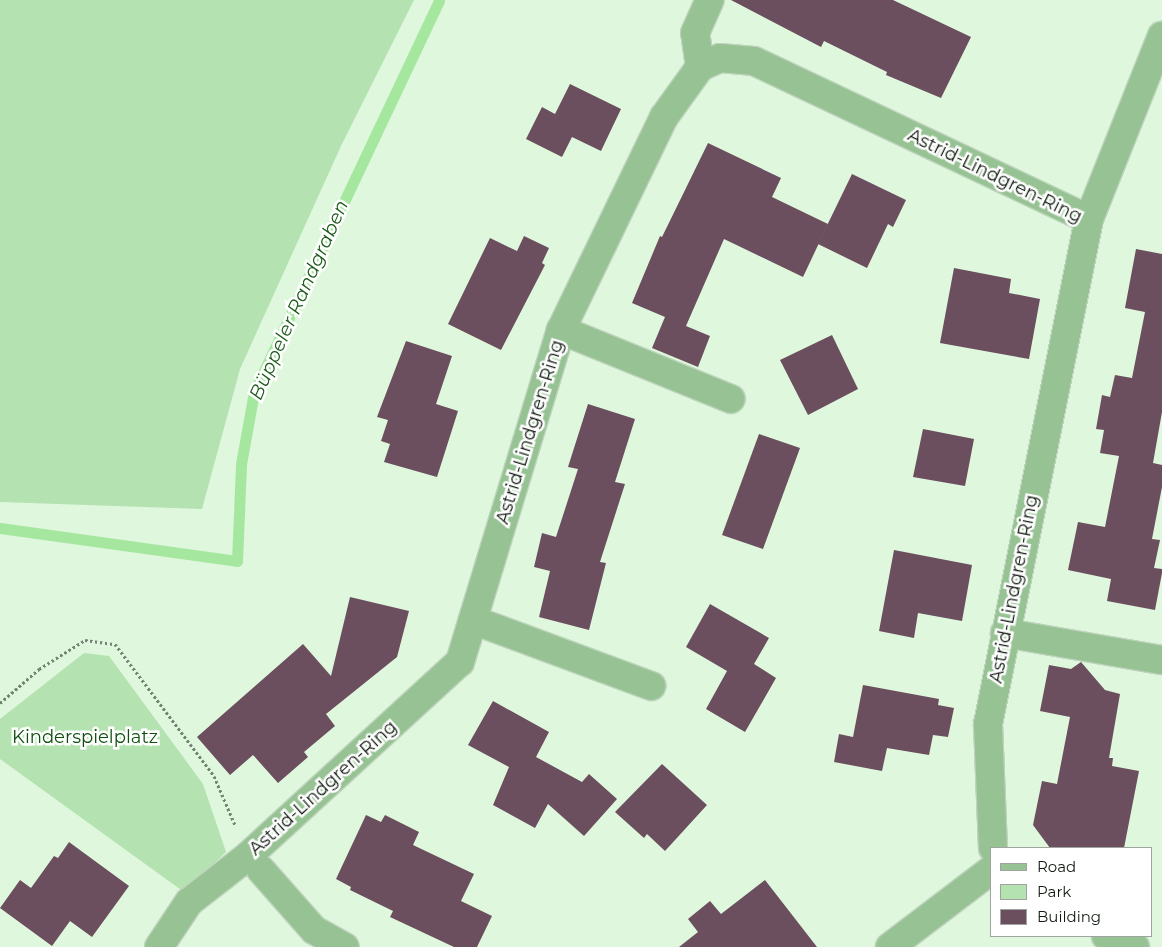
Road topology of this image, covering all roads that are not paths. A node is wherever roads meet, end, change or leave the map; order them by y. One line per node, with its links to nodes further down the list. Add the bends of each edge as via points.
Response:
1 (710, 0): 3 (street, via 695,33)
2 (1162, 36): 4 (street)
3 (700, 67): 4 (street, Astrid-Lindgren-Ring, via 720,58 754,61); 5 (street, Astrid-Lindgren-Ring, via 664,117)
4 (1089, 219): 8 (street, Astrid-Lindgren-Ring)
5 (560, 330): 6 (street, Astrid-Lindgren-Ring); 7 (street, Astrid-Lindgren-Ring)
6 (731, 399)
7 (473, 620): 10 (street); 12 (street, Astrid-Lindgren-Ring, via 460,662)
8 (1006, 633): 9 (street); 11 (street, Astrid-Lindgren-Ring, via 988,724)
9 (1162, 660)
10 (651, 686)
11 (993, 847)
12 (255, 863): 15 (street, Astrid-Lindgren-Ring, via 189,902); 16 (street, via 314,930)
13 (990, 871): 17 (street)
14 (1109, 937): 18 (street)
15 (160, 947)
16 (345, 947)
17 (890, 947)
18 (1135, 947)

